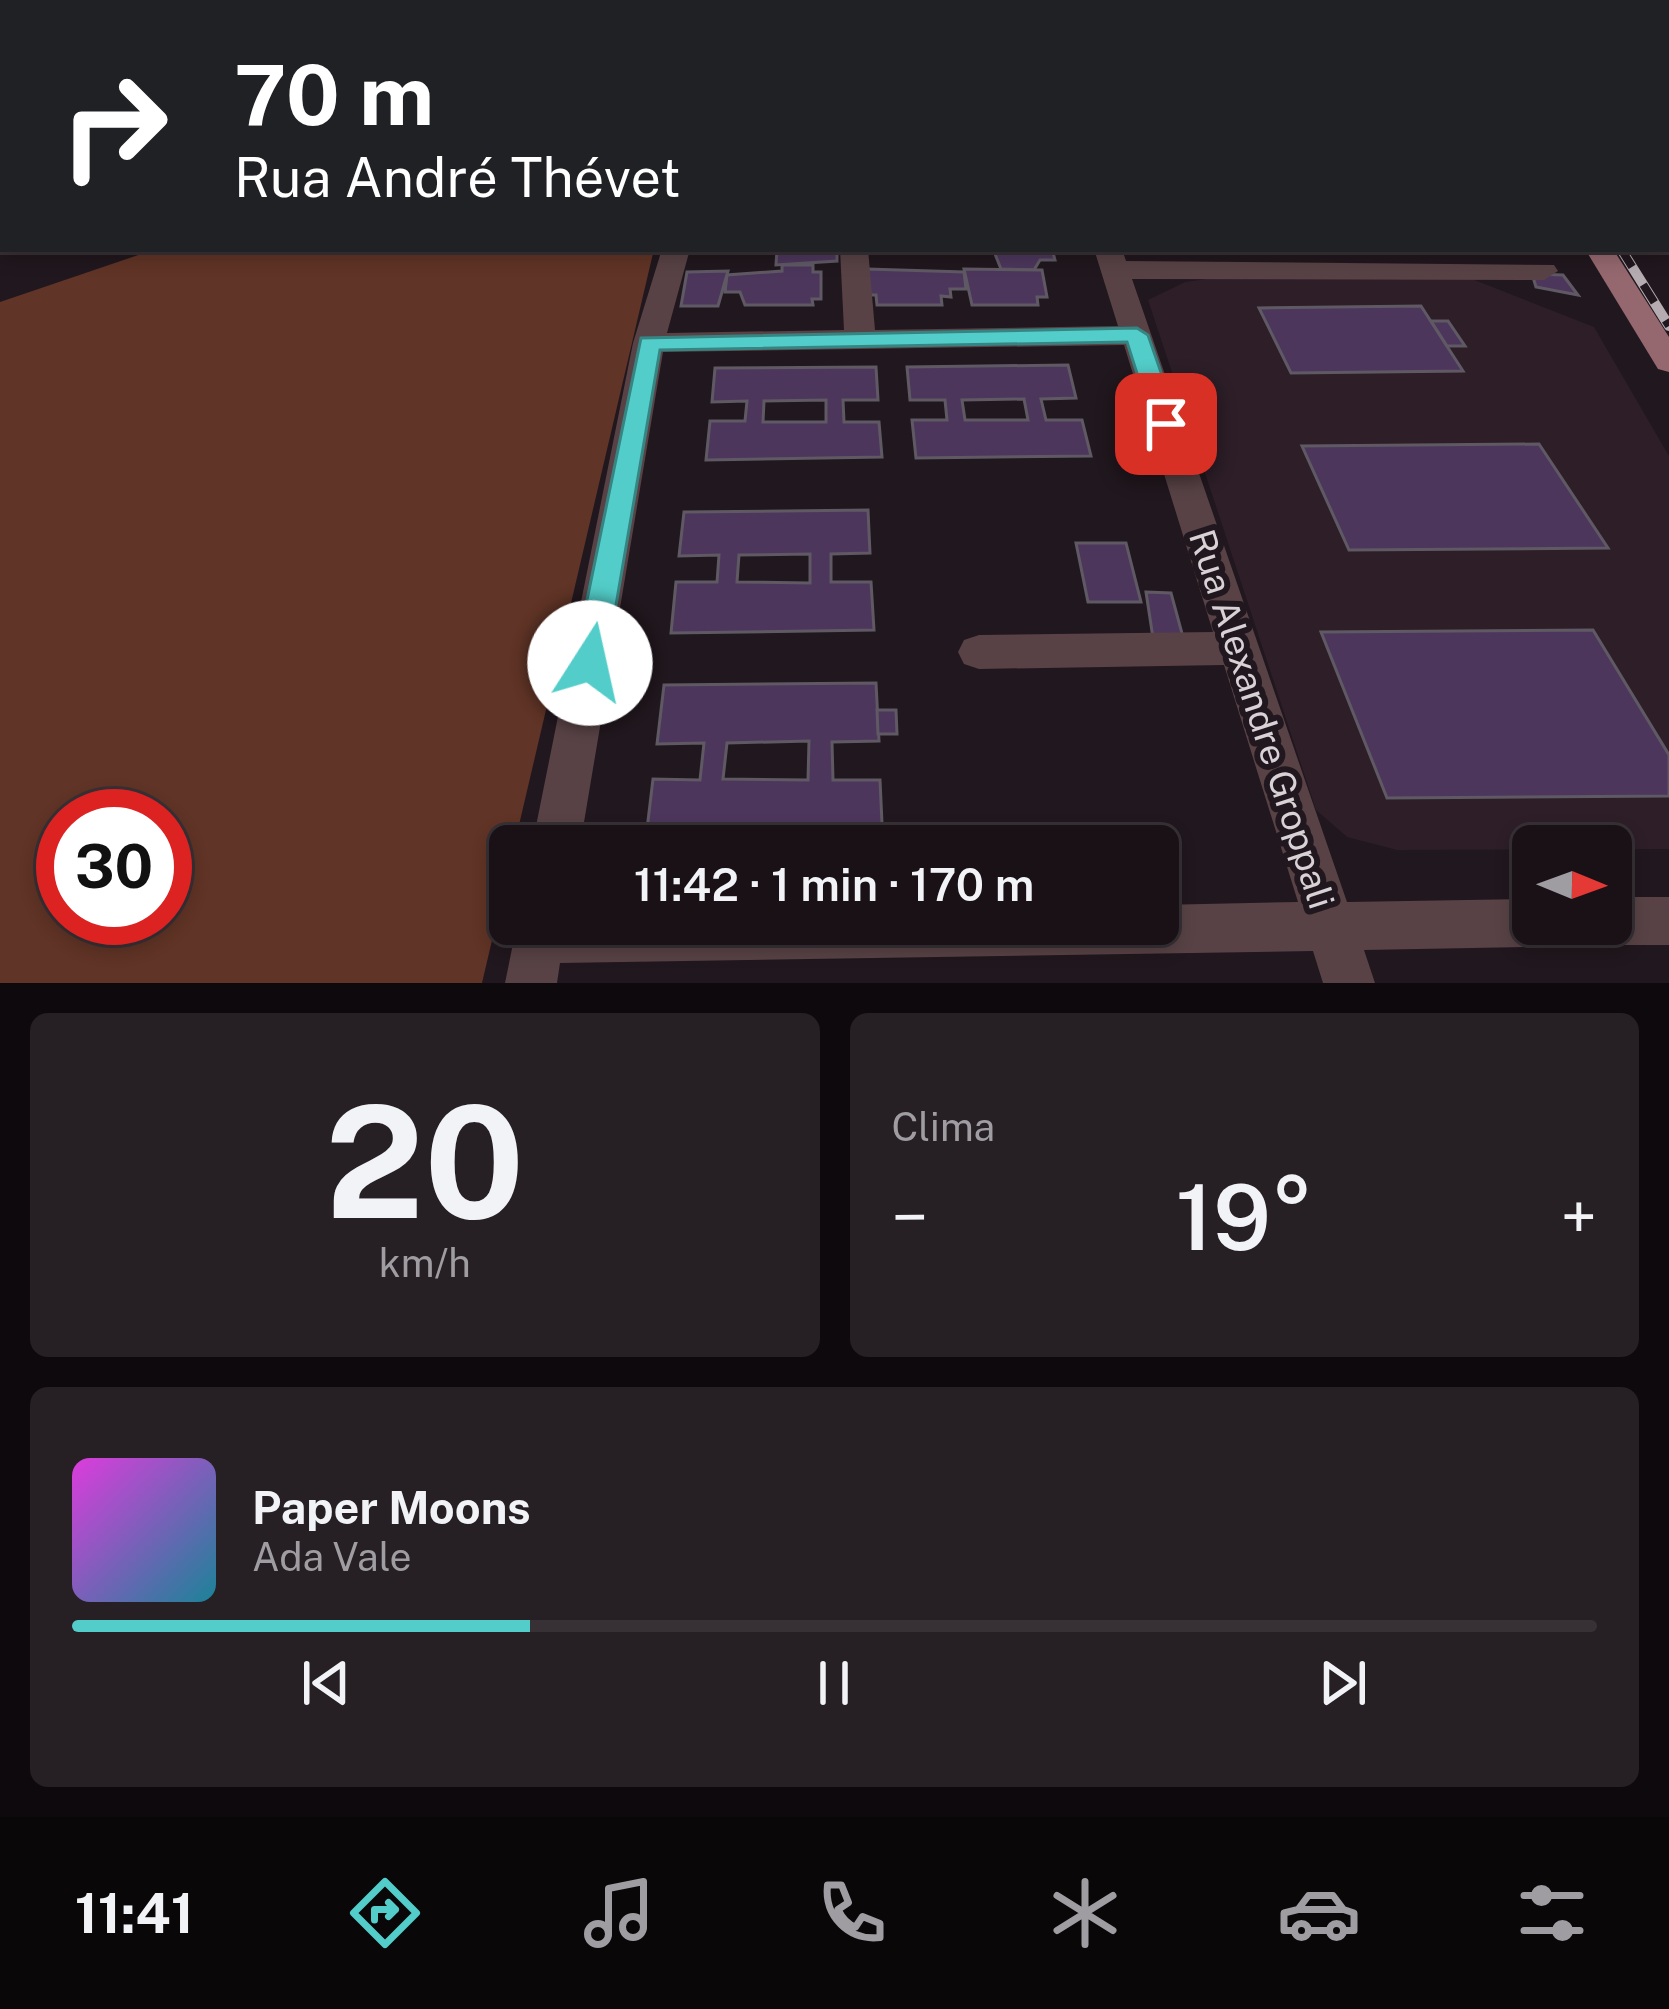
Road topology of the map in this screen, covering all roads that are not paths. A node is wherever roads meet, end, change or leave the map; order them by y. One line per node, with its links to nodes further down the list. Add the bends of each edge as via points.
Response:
1 (675, 252): 9 (street)
2 (854, 252): 8 (street)
3 (1601, 252): 10 (main road)
4 (1112, 259): 5 (street); 7 (street, Rua Alexandre Groppali)
5 (1333, 260): 6 (street)
6 (1544, 271)
7 (1137, 335): 8 (street); 11 (street, Rua Alexandre Groppali)
8 (860, 340): 9 (street)
9 (649, 343): 13 (street)
10 (1669, 362)
11 (1239, 648): 12 (street); 17 (street, Rua Alexandre Groppali)
12 (980, 652)
13 (560, 825)
14 (1669, 921): 16 (street)
15 (1512, 922): 17 (street)
16 (1632, 922)
17 (1330, 926): 18 (street); 19 (street, Rua Alexandre Groppali)
18 (538, 948)
19 (1349, 983)

